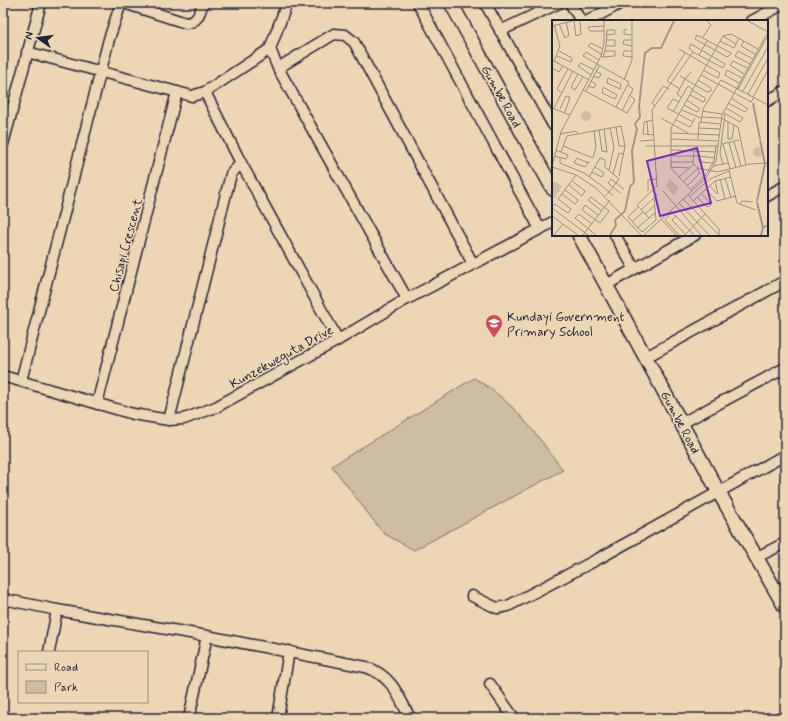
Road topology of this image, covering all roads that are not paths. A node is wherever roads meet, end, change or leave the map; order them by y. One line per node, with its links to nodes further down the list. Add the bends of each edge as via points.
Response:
1 (41, 3): 17 (street)
2 (123, 3): 3 (street, via 186,23 198,19); 19 (street, via 109,39)
3 (203, 3)
4 (287, 3): 16 (street)
5 (418, 3): 31 (street)
6 (451, 3): 28 (street, Gumbe Road)
7 (485, 3): 15 (street)
8 (559, 3): 15 (street)
9 (570, 3): 12 (street)
10 (621, 3): 13 (street)
11 (785, 3): 14 (street)
12 (580, 20)
13 (590, 20)
14 (754, 20)
15 (500, 31): 24 (street)
16 (270, 49): 18 (street); 21 (street)
17 (27, 52): 19 (street); 25 (street)
18 (278, 68): 35 (street, via 334,34 345,35 354,42); 39 (street)
19 (102, 72): 20 (street); 44 (street)
20 (177, 92): 21 (street, via 192,96); 45 (street, Chisapi Crescent)
21 (205, 92): 26 (street)
22 (785, 92): 23 (street)
23 (768, 101)
24 (552, 123)
25 (3, 144)
26 (241, 163): 40 (street); 46 (street, via 231,174)
27 (785, 186): 29 (street)
28 (552, 187)
29 (768, 195)
30 (552, 223): 31 (street, Kunzekweguta Drive)
31 (540, 229): 35 (street, Kunzekweguta Drive)
32 (579, 236): 38 (street, Gumbe Road)
33 (616, 236): 36 (street)
34 (693, 236): 36 (street)
35 (474, 264): 39 (street, Kunzekweguta Drive)
36 (634, 268): 38 (street)
37 (785, 281): 41 (street)
38 (606, 285): 41 (street, Gumbe Road)
39 (407, 300): 40 (street, Kunzekweguta Drive)
40 (338, 340): 46 (street, Kunzekweguta Drive, via 216,407 184,419)
41 (646, 357): 47 (street, Gumbe Road)
42 (785, 368): 47 (street)
43 (3, 376): 44 (street, Kunzekweguta Drive)
44 (21, 381): 45 (street, Kunzekweguta Drive)
45 (97, 404): 46 (street, Kunzekweguta Drive)
46 (169, 420)
47 (682, 423): 49 (street, Gumbe Road)
48 (785, 455): 49 (street)
49 (718, 491): 51 (street, Gumbe Road); 52 (street, via 598,559 508,606 497,608)
50 (784, 546): 51 (street)
51 (756, 558): 54 (street, Gumbe Road)
52 (472, 596)
53 (3, 599): 55 (street)
54 (785, 607)
55 (57, 610): 56 (street); 57 (street)
56 (207, 636): 58 (street); 60 (street)
57 (49, 651)
58 (289, 651): 61 (street); 62 (street, via 379,672 387,678)
59 (490, 684): 63 (street)
60 (190, 718)
61 (278, 718)
62 (410, 718)
63 (514, 718)

